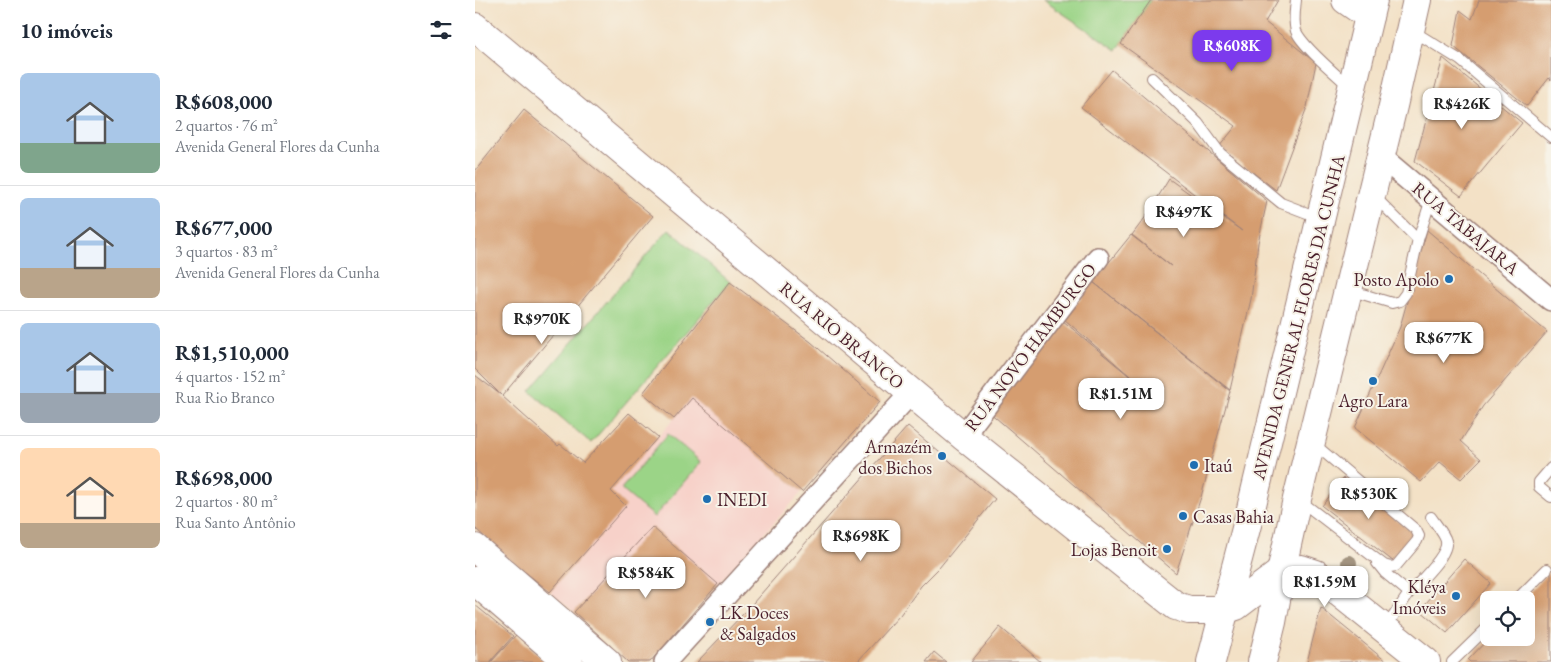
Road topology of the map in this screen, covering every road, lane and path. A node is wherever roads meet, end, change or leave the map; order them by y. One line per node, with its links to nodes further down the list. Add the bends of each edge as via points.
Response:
1 (1297, 0): 8 (lane, via 1296,32)
2 (1346, 0): 4 (main road)
3 (1417, 0): 6 (main road)
4 (1371, 8): 8 (main road, AVENIDA GENERAL FLORES DA CUNHA)
5 (475, 27): 18 (main road, RUA RIO BRANCO)
6 (1410, 29): 9 (lane, via 1460,60); 10 (main road)
7 (1152, 78): 13 (lane, via 1198,123 1220,153 1281,203)
8 (1353, 90): 13 (main road, AVENIDA GENERAL FLORES DA CUNHA)
9 (1551, 137)
10 (1381, 156): 11 (main road); 12 (street, RUA TABAJARA)
11 (1371, 194): 14 (lane); 16 (main road)
12 (1431, 198): 14 (lane); 17 (street, RUA TABAJARA)
13 (1321, 218): 33 (main road, AVENIDA GENERAL FLORES DA CUNHA)
14 (1418, 240): 16 (lane, via 1406,293 1400,301 1392,302)
15 (1098, 258): 19 (street, RUA NOVO HAMBURGO)
16 (1348, 290): 20 (main road)
17 (1551, 300)
18 (911, 393): 19 (main road, RUA RIO BRANCO); 38 (street)
19 (963, 436): 33 (main road, RUA RIO BRANCO, via 1176,606 1189,610)
20 (1311, 441): 23 (main road); 26 (lane, via 1416,530 1419,536 1396,566 1384,565)
21 (1551, 468): 22 (lane, via 1539,482 1539,487)
22 (1551, 497)
23 (1297, 499): 26 (lane); 28 (main road)
24 (1431, 517): 31 (lane, via 1446,541 1445,549)
25 (475, 548): 32 (main road)
26 (1368, 553): 31 (lane)
27 (1547, 569): 30 (lane)
28 (1281, 572): 33 (main road, via 1236,606); 34 (main road, via 1301,569 1316,574); 40 (main road)
29 (475, 581): 32 (main road)
30 (1525, 591)
31 (1409, 593): 34 (lane)
32 (527, 610): 36 (main road); 37 (main road)
33 (1224, 610): 39 (main road, AVENIDA GENERAL FLORES DA CUNHA)
34 (1385, 628): 41 (main road)
35 (1480, 635): 42 (lane)
36 (569, 662)
37 (607, 662)
38 (665, 662)
39 (1211, 662)
40 (1262, 662)
41 (1426, 662)
42 (1452, 662)

